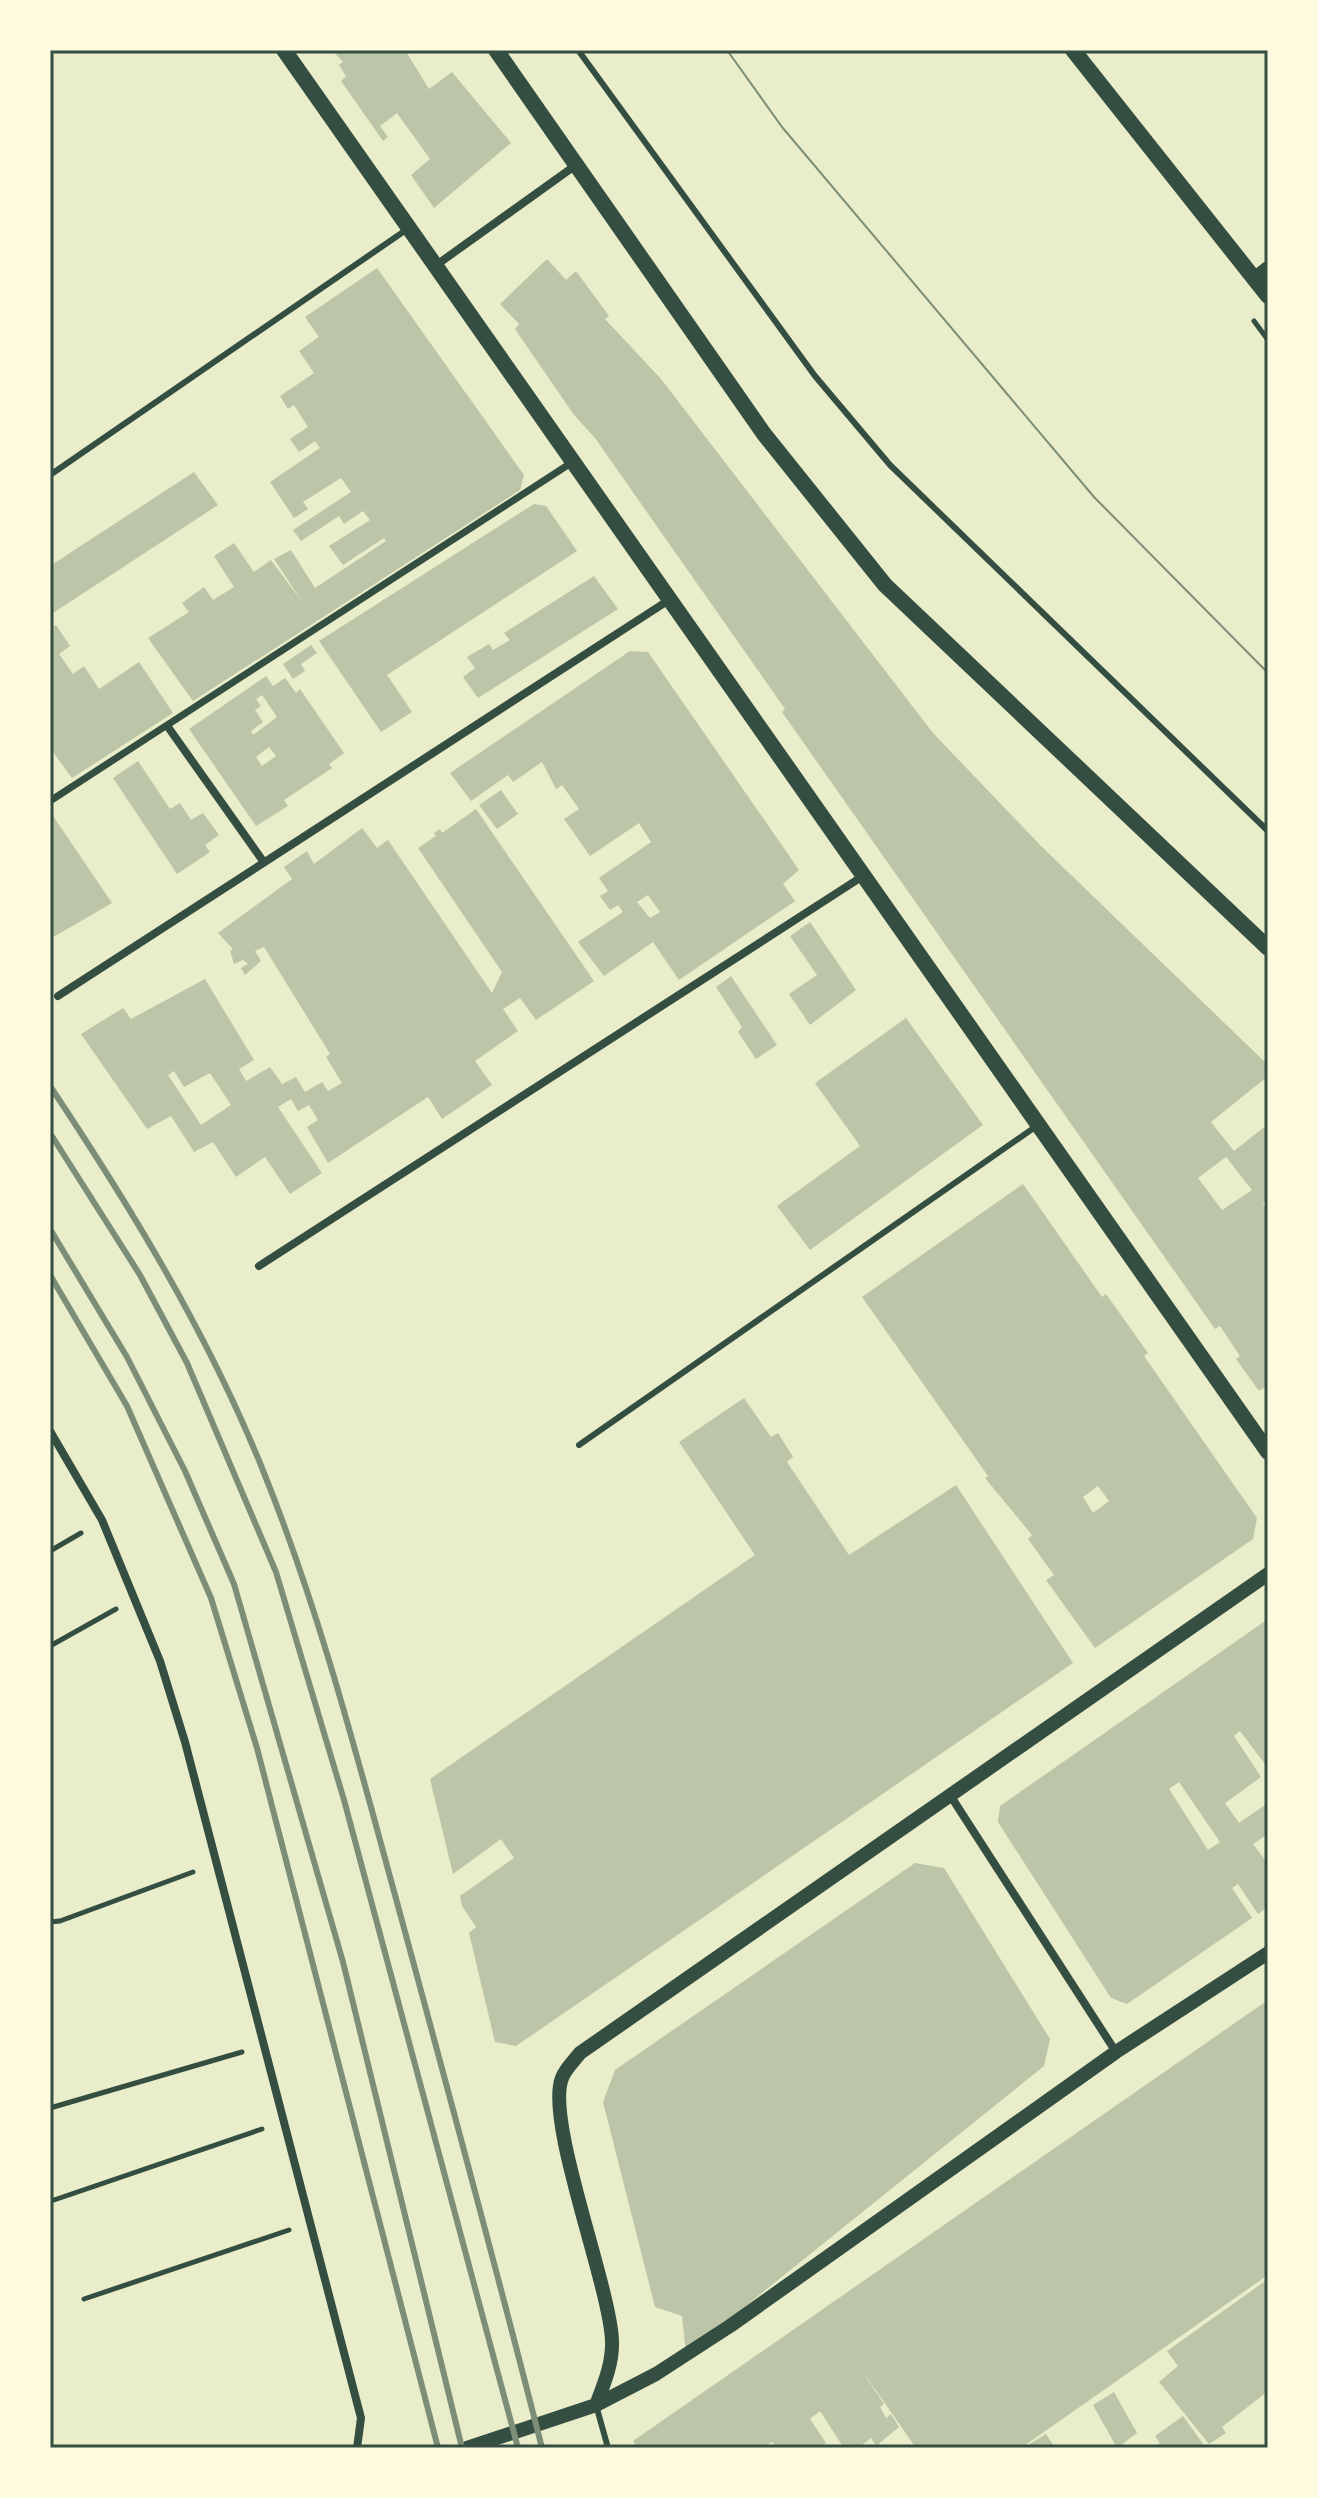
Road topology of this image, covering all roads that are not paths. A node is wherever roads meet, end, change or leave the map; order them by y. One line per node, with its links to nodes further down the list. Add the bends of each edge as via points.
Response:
1 (284, 50): 6 (main road)
2 (496, 50): 5 (main road)
3 (578, 50): 15 (lane, via 815,376 890,465)
4 (1073, 50): 8 (main road)
5 (577, 165): 7 (street); 18 (main road, via 764,434 885,585)
6 (409, 228): 7 (main road); 11 (lane)
7 (435, 266): 10 (main road)
8 (1261, 274): 9 (main road)
9 (1268, 296)
10 (573, 462): 12 (main road); 13 (street)
11 (50, 475)
12 (669, 599): 16 (street); 17 (main road)
13 (168, 727): 14 (street); 16 (street)
14 (50, 801)
15 (1268, 831)
16 (263, 861): 19 (street)
17 (864, 876): 20 (main road); 21 (street)
18 (1268, 948)
19 (58, 996)
20 (1038, 1125): 23 (lane); 24 (main road)
21 (259, 1266)
22 (50, 1431): 30 (street, via 102,1520 136,1598 185,1742 361,2418)
23 (579, 1445)
24 (1268, 1452)
25 (1268, 1574): 26 (street)
26 (950, 1795): 28 (street); 29 (street, via 580,2053 562,2076 560,2110 612,2343)
27 (1268, 1953): 28 (street)
28 (1116, 2052): 29 (street, via 730,2326)
29 (596, 2405): 31 (street); 32 (lane)
30 (357, 2448)
31 (467, 2448)
32 (608, 2448)

